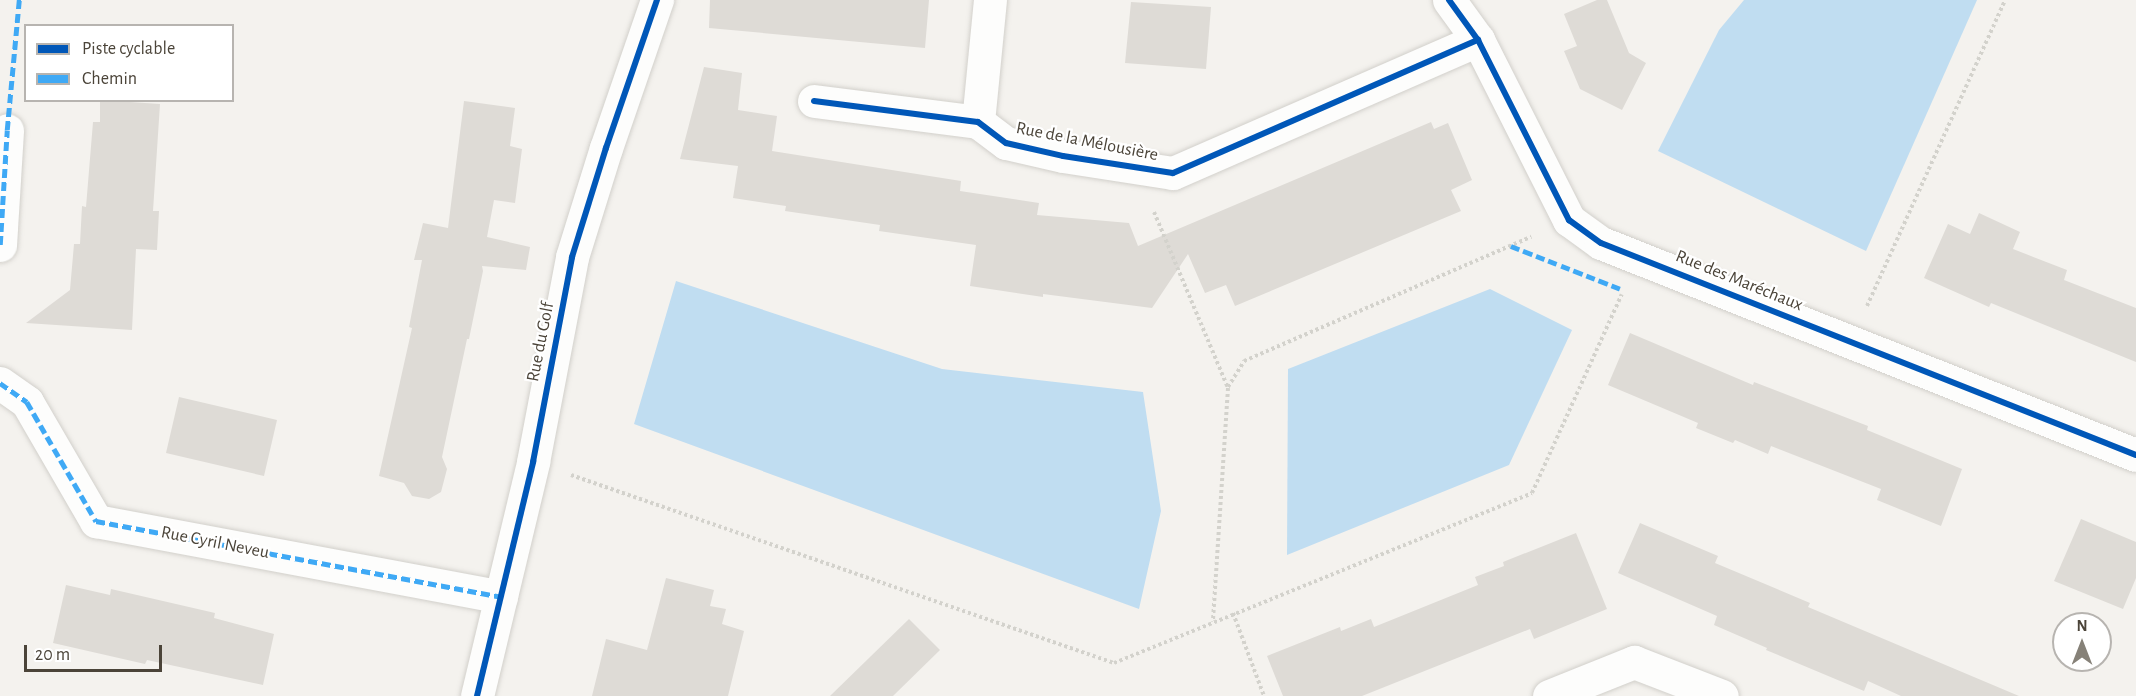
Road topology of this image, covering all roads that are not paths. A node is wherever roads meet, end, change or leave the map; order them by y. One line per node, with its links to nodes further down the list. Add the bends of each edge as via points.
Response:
1 (657, 0): 11 (street, Rue du Golf, via 572,257 533,462)
2 (990, 0): 6 (street)
3 (1449, 0): 4 (street, Rue des Maréchaux)
4 (1478, 40): 6 (street, Rue de la Mélousière, via 1173,173 1006,143); 10 (street, Rue des Maréchaux, via 1569,220 1601,243)
5 (814, 101): 6 (street, Rue de la Mélousière)
6 (978, 122)
7 (7, 130): 8 (street)
8 (0, 245)
9 (0, 383): 11 (street, Rue Cyril Neveu, via 27,402 96,521)
10 (2136, 455)
11 (501, 597): 12 (street, Rue du Golf)
12 (477, 696)
13 (1549, 696): 14 (street, via 1634,662)
14 (1722, 696)

